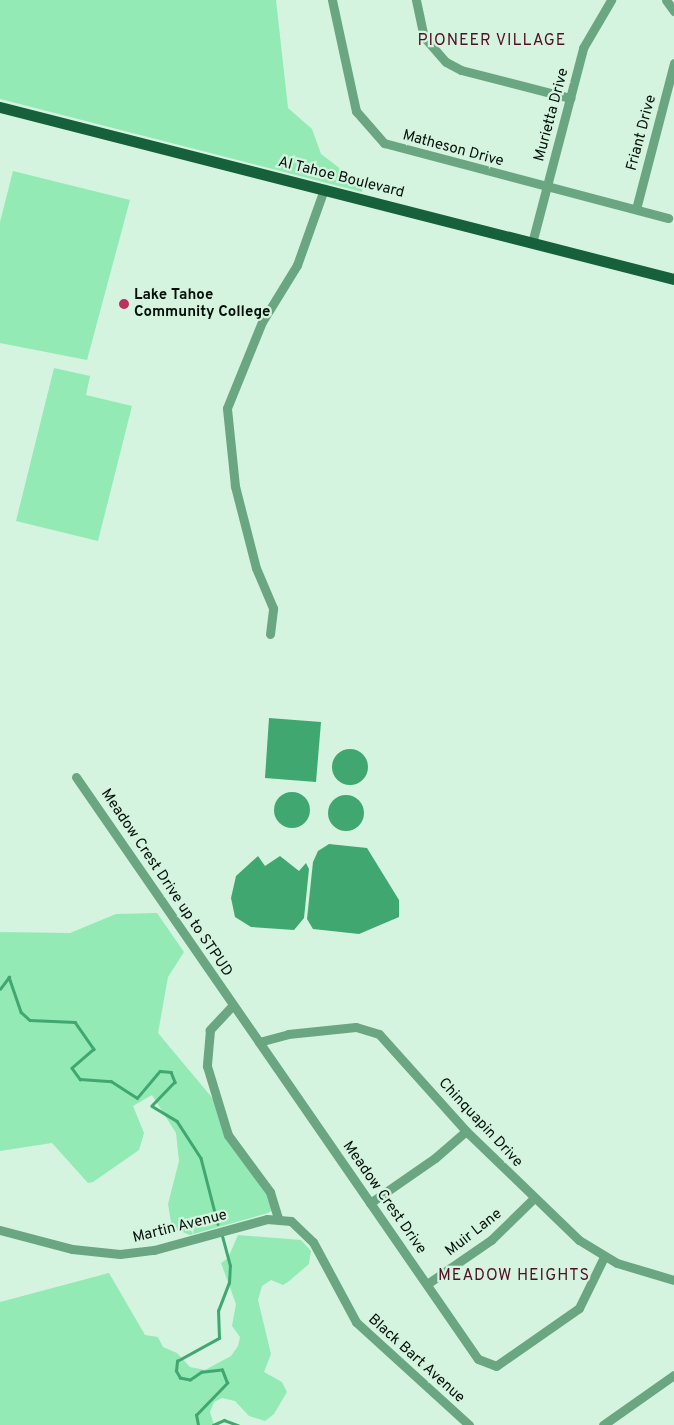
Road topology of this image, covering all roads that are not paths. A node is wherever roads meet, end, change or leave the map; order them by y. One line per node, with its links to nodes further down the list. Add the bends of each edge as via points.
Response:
1 (332, 0): 9 (street, Matheson Drive, via 350,95 373,135 399,150)
2 (416, 0): 7 (street, via 424,37 446,62 461,70)
3 (610, 0): 7 (street, Murietta Drive, via 583,48)
4 (666, 0): 5 (street)
5 (674, 12)
6 (674, 63): 11 (street, Friant Drive)
7 (570, 98): 9 (street, Murietta Drive)
8 (0, 107): 10 (main road, Al Tahoe Boulevard)
9 (547, 187): 11 (street, Matheson Drive); 13 (street, Murietta Drive)
10 (324, 188): 13 (main road, Al Tahoe Boulevard); 15 (street, via 297,265 258,330 227,408 234,486 256,568 273,608)
11 (636, 209): 12 (street, Matheson Drive)
12 (668, 218)
13 (532, 243): 14 (main road, Al Tahoe Boulevard)
14 (674, 279)
15 (270, 634)
16 (76, 777): 17 (street, Meadow Crest Drive up to STPUD)
17 (232, 1006): 18 (street, Meadow Crest Drive); 22 (street, via 210,1030 207,1066 228,1135 270,1192)
18 (259, 1042): 19 (street, Chinquapin Drive, via 288,1034 369,1030 393,1045); 21 (street, Meadow Crest Drive)
19 (466, 1131): 20 (street, Chinquapin Drive); 21 (street, via 435,1158)
20 (533, 1199): 24 (street, Chinquapin Drive); 26 (street, Muir Lane, via 491,1240)
21 (370, 1203): 26 (street, Meadow Crest Drive)
22 (278, 1218): 23 (street, Martin Avenue, via 120,1254 72,1250); 28 (street, Black Bart Avenue, via 306,1234 344,1306 364,1333)
23 (0, 1230)
24 (604, 1257): 25 (street, Chinquapin Drive); 26 (street, Meadow Crest Drive, via 579,1308 496,1366 478,1359)
25 (674, 1280)
26 (427, 1284)
27 (674, 1374): 29 (street)
28 (469, 1425)
29 (603, 1425)

